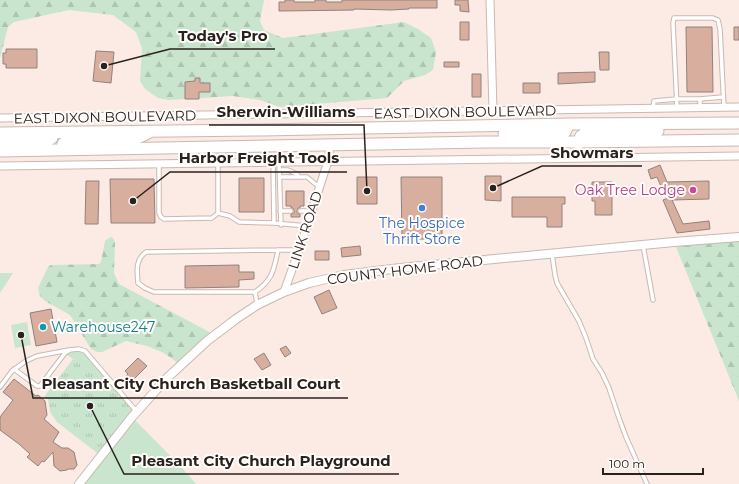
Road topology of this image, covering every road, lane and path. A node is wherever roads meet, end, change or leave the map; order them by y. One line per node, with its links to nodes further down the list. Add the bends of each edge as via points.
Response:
1 (490, 0): 11 (street)
2 (723, 97): 3 (lane, via 718,20 674,18); 4 (lane); 7 (lane)
3 (676, 99): 4 (lane); 5 (lane); 9 (lane, via 654,101)
4 (700, 99): 6 (lane)
5 (677, 108): 6 (street, EAST DIXON BOULEVARD); 9 (street, EAST DIXON BOULEVARD)
6 (700, 108): 7 (street, EAST DIXON BOULEVARD)
7 (724, 108): 8 (street, EAST DIXON BOULEVARD)
8 (739, 108)
9 (653, 109): 10 (street, EAST DIXON BOULEVARD)
10 (569, 110): 11 (street, EAST DIXON BOULEVARD); 15 (street, EAST DIXON BOULEVARD)
11 (493, 111): 13 (street, EAST DIXON BOULEVARD)
12 (0, 118): 13 (street, EAST DIXON BOULEVARD)
13 (54, 118): 19 (street)
14 (739, 123): 16 (highway, EAST DIXON BOULEVARD)
15 (569, 124): 16 (highway, EAST DIXON BOULEVARD); 17 (highway, EAST DIXON BOULEVARD); 22 (highway, via 565,132 561,133 501,134)
16 (684, 124): 23 (highway, via 659,130 586,133)
17 (153, 131): 19 (highway, EAST DIXON BOULEVARD); 26 (highway, via 133,140 66,141)
18 (0, 133): 19 (highway, EAST DIXON BOULEVARD)
19 (53, 133): 21 (highway, via 52,138 48,140)
20 (739, 140): 23 (highway)
21 (0, 142)
22 (468, 142): 23 (highway); 24 (highway)
23 (578, 142): 28 (street)
24 (330, 145): 26 (highway); 29 (street, LINK ROAD)
25 (0, 150): 26 (highway)
26 (62, 150): 33 (street)
27 (739, 156): 28 (street)
28 (578, 158): 29 (street)
29 (328, 161): 31 (street); 38 (street, LINK ROAD)
30 (218, 162): 31 (street); 32 (street); 43 (lane)
31 (276, 162): 35 (lane); 44 (lane)
32 (159, 163): 33 (street); 43 (lane, via 159,214 162,218 212,218)
33 (62, 165): 34 (street)
34 (0, 166)
35 (279, 170): 36 (lane, via 288,170); 37 (lane)
36 (299, 177): 37 (lane); 38 (lane, via 307,177)
37 (280, 178): 40 (lane)
38 (320, 187): 39 (street, LINK ROAD)
39 (312, 210): 42 (lane); 46 (street, LINK ROAD)
40 (280, 211): 41 (lane); 45 (lane)
41 (291, 211)
42 (300, 211)
43 (218, 213): 44 (lane, via 239,222)
44 (274, 223): 45 (lane)
45 (281, 225): 46 (lane)
46 (307, 226): 50 (street, LINK ROAD)
47 (739, 237): 48 (street, COUNTY HOME ROAD)
48 (643, 245): 51 (street, COUNTY HOME ROAD); 54 (lane)
49 (278, 250): 50 (lane); 52 (lane, via 274,269 268,281); 52 (lane, via 146,252 138,262 138,283 154,292)
50 (299, 250): 53 (street, LINK ROAD)
51 (552, 254): 53 (street, COUNTY HOME ROAD, via 344,275); 61 (lane, via 557,284 579,321)
52 (255, 292): 55 (lane)
53 (284, 292): 55 (street, COUNTY HOME ROAD)
54 (653, 300)
55 (257, 306): 59 (street, COUNTY HOME ROAD, via 207,341 166,378)
56 (70, 349): 57 (lane, via 37,356); 57 (lane, via 40,386); 59 (lane, via 85,352)
57 (14, 369): 58 (lane)
58 (0, 387)
59 (137, 412): 60 (street, COUNTY HOME ROAD)
60 (79, 484)
61 (647, 484)

